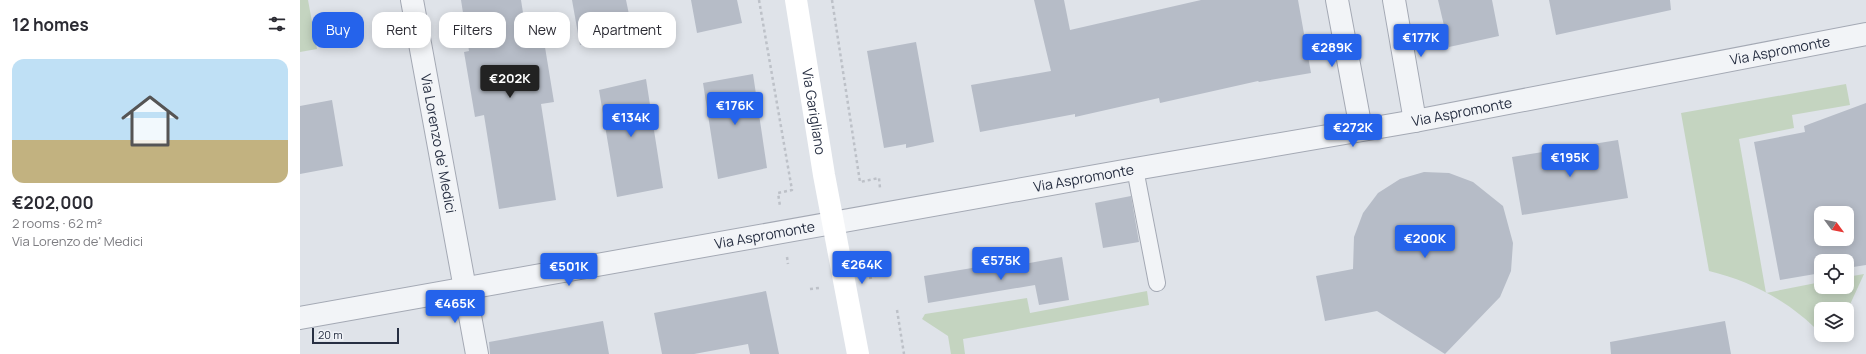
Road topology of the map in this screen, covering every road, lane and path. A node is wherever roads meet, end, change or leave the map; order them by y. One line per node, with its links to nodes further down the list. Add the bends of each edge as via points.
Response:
1 (412, 0): 15 (street, Via Lorenzo de' Medici)
2 (759, 0): 12 (path, via 792,190)
3 (796, 0): 13 (main road, Via Garigliano)
4 (832, 0): 11 (path, via 860,182)
5 (1337, 0): 9 (street)
6 (1394, 0): 8 (street)
7 (1866, 34): 8 (street, Via Aspromonte)
8 (1415, 121): 9 (street, Via Aspromonte)
9 (1361, 129): 10 (street, Via Aspromonte)
10 (1135, 169): 13 (street, Via Aspromonte); 14 (lane)
11 (879, 178)
12 (778, 193)
13 (833, 223): 15 (street, Via Aspromonte); 19 (main road, Via Garigliano)
14 (1157, 283)
15 (465, 288): 17 (street, Via Aspromonte); 18 (street, Via Lorenzo de' Medici)
16 (896, 310): 20 (path)
17 (300, 318)
18 (477, 354)
19 (858, 354)
20 (904, 354)

